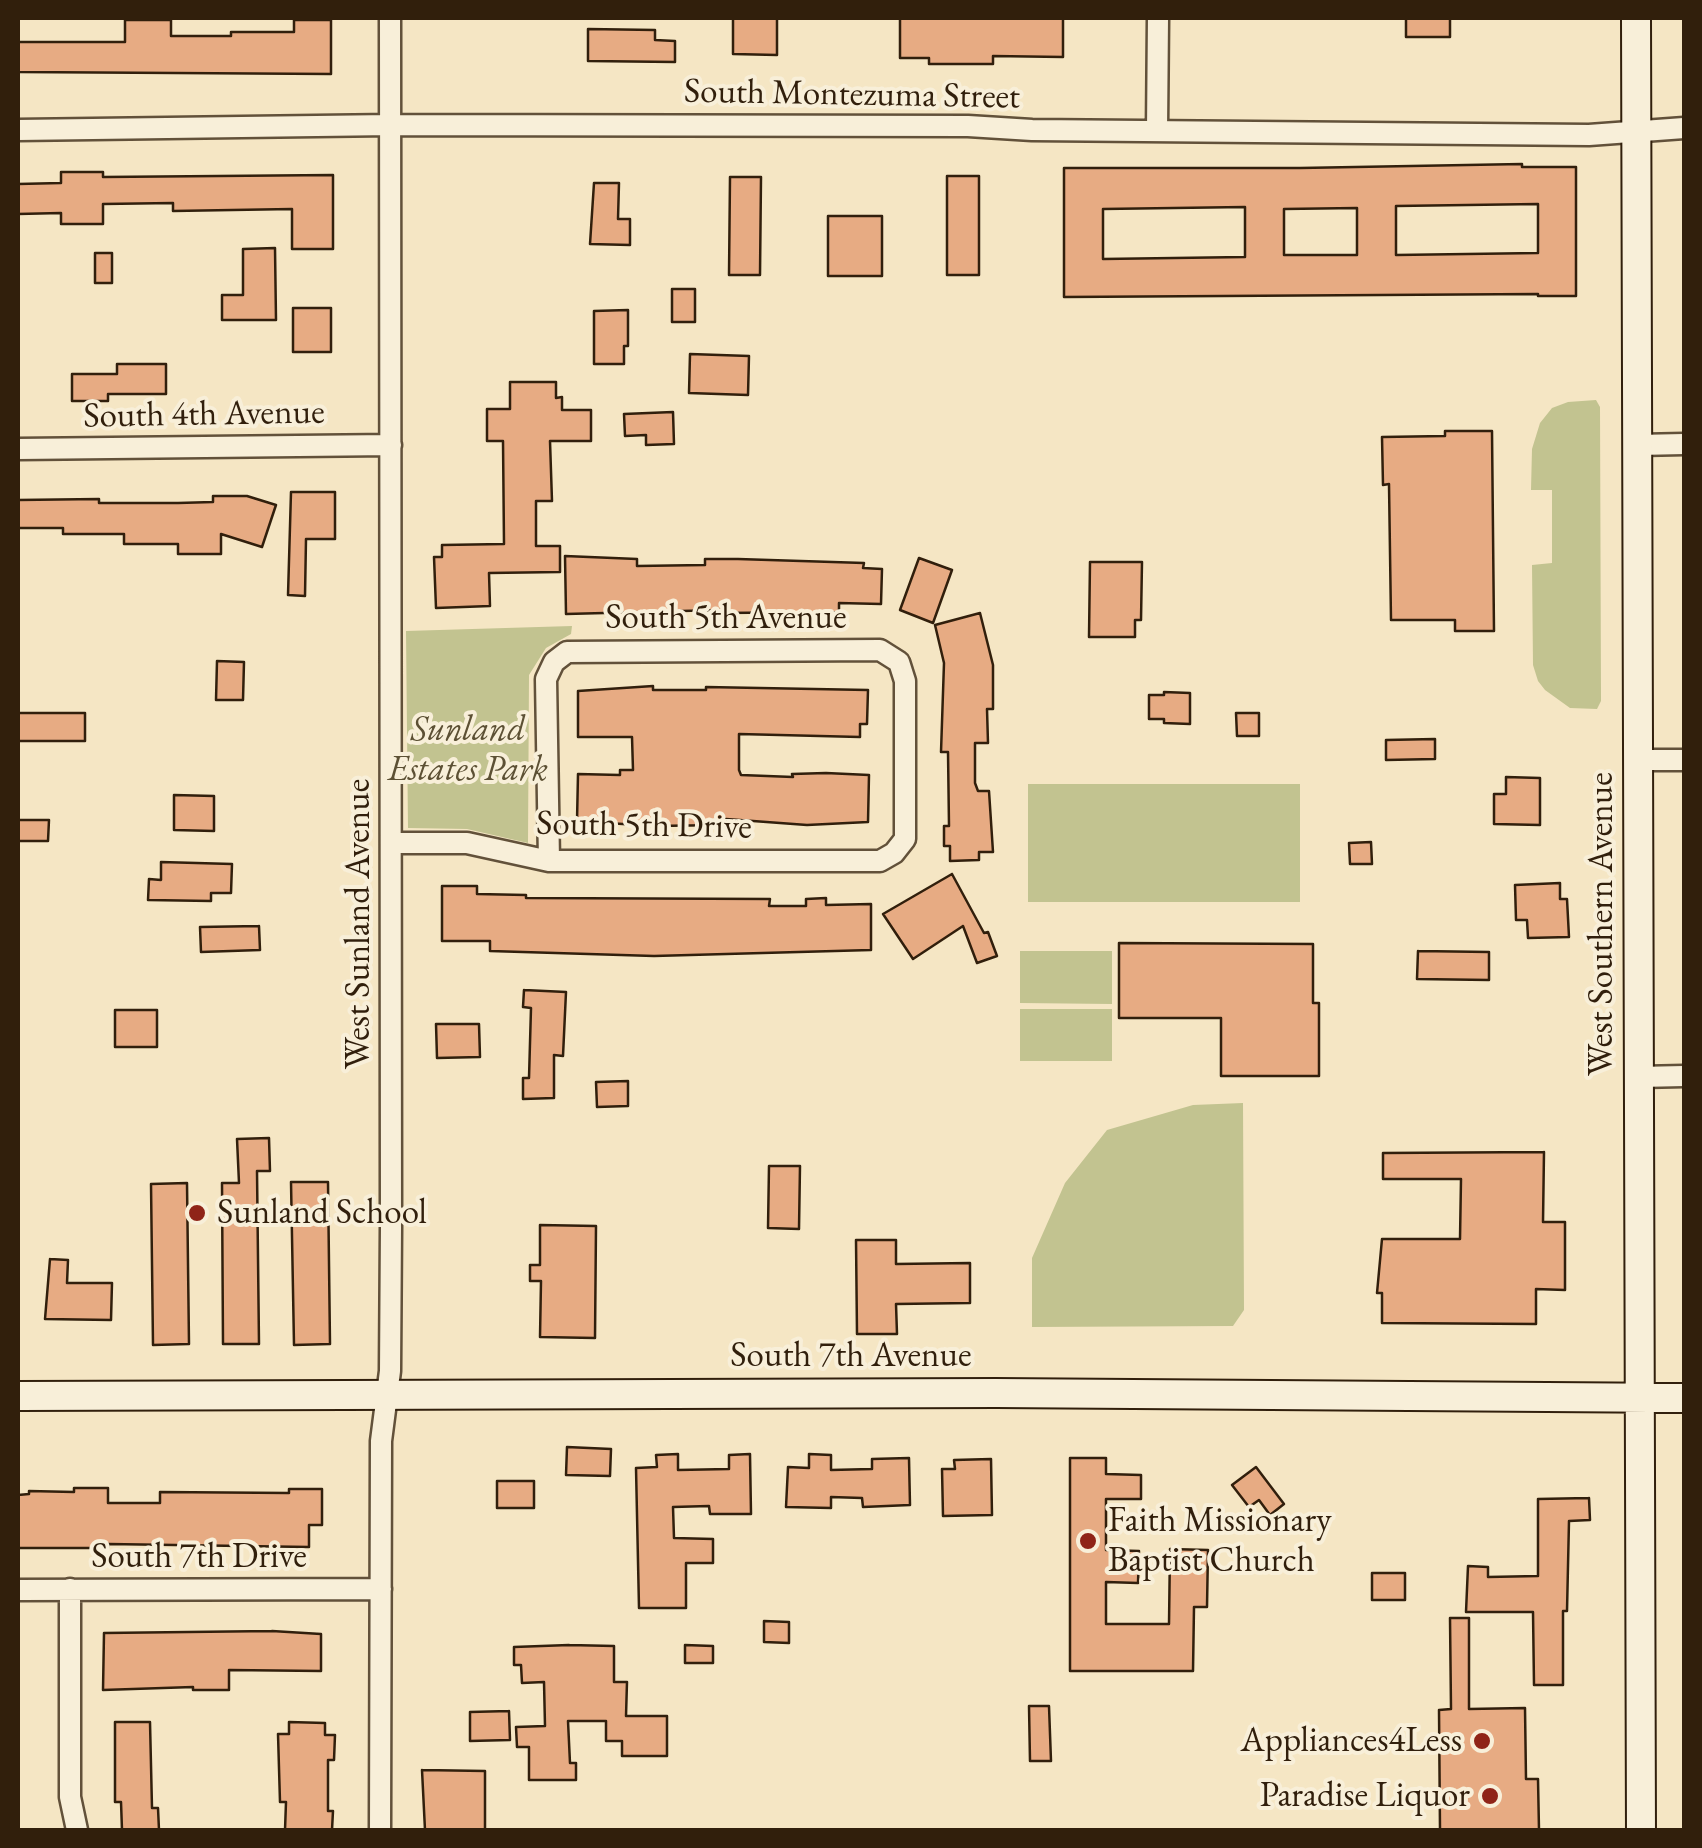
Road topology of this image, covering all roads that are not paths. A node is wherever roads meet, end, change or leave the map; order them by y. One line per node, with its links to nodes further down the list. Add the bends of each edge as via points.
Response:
1 (390, 18): 4 (street, West Sunland Avenue)
2 (1158, 18): 7 (street)
3 (1636, 18): 8 (main road, West Southern Avenue)
4 (391, 126): 6 (street, South Montezuma Street); 7 (street, South Montezuma Street); 10 (street, West Sunland Avenue)
5 (1684, 128): 8 (street, South Montezuma Street)
6 (18, 130)
7 (1158, 130): 8 (street, South Montezuma Street)
8 (1637, 132): 11 (main road, West Southern Avenue)
9 (1684, 444): 11 (street)
10 (391, 445): 12 (street, South 4th Avenue); 15 (street, West Sunland Avenue)
11 (1638, 445): 13 (main road, West Southern Avenue)
12 (18, 449)
13 (1640, 760): 14 (street); 19 (main road, West Southern Avenue)
14 (1684, 760)
15 (391, 843): 17 (street, South 5th Drive, via 466,843); 21 (street, West Sunland Avenue)
16 (894, 853): 17 (street, South 5th Drive, via 880,860); 17 (street, South 5th Avenue, via 905,838 905,682 899,662 880,650 567,652 546,679)
17 (550, 862)
18 (1684, 1076): 19 (street)
19 (1639, 1077): 23 (main road, West Southern Avenue)
20 (18, 1396): 21 (main road, South 7th Avenue)
21 (386, 1396): 23 (main road, South 7th Avenue); 25 (street, West Sunland Avenue)
22 (1684, 1398): 23 (main road, South 7th Avenue)
23 (1640, 1399): 29 (main road, West Southern Avenue)
24 (70, 1589): 25 (street, South 7th Drive); 26 (street, South 7th Drive); 27 (street, via 70,1796)
25 (380, 1589): 28 (street, West Sunland Avenue)
26 (18, 1590)
27 (77, 1830)
28 (380, 1830)
29 (1640, 1830)

